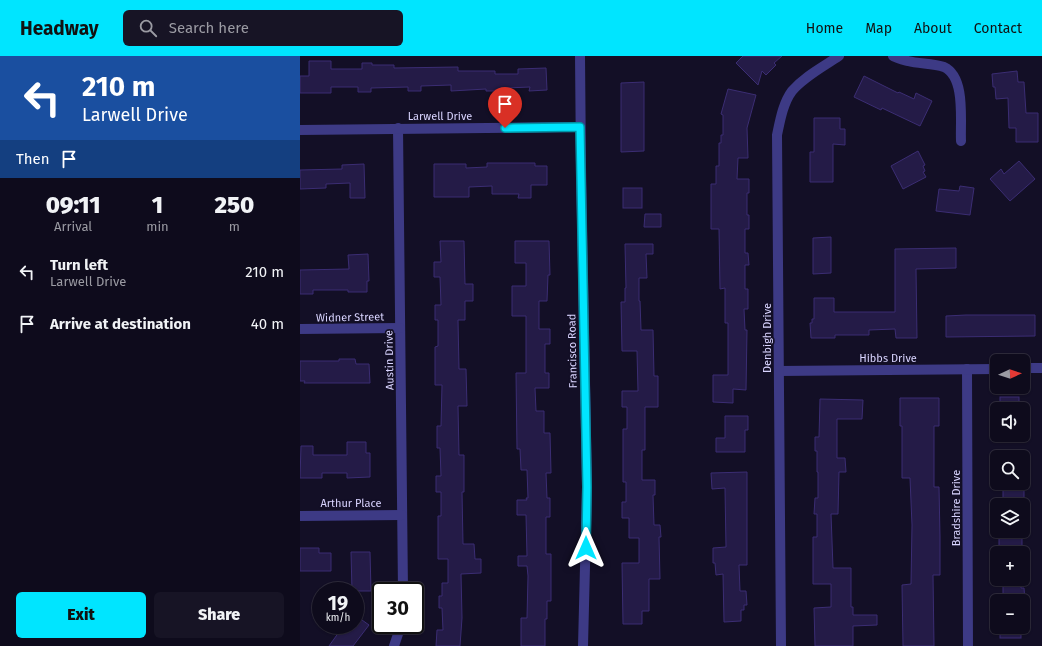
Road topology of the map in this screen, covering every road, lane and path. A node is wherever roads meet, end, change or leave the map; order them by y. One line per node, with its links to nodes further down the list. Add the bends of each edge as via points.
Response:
1 (580, 56): 4 (street, Francisco Road)
2 (839, 56): 14 (street, Denbigh Drive, via 806,77 791,92 782,112 777,135)
3 (893, 56): 7 (street, via 951,71 956,78 960,94)
4 (580, 127): 5 (street, Larwell Drive); 20 (street, Francisco Road, via 587,487)
5 (398, 128): 6 (street, Larwell Drive); 8 (street, Austin Drive)
6 (300, 130)
7 (961, 141)
8 (400, 328): 9 (street, Widner Street); 15 (street, Austin Drive)
9 (300, 329)
10 (1030, 368): 11 (street)
11 (1042, 368)
12 (990, 369): 13 (street, Hibbs Drive)
13 (967, 370): 14 (street, Hibbs Drive); 22 (street, Bradshire Drive)
14 (779, 371): 21 (street, Denbigh Drive)
15 (402, 515): 16 (street, Arthur Place); 17 (street, Austin Drive)
16 (300, 516)
17 (403, 582)
18 (398, 634): 19 (street)
19 (394, 646)
20 (583, 646)
21 (781, 646)
22 (968, 646)

